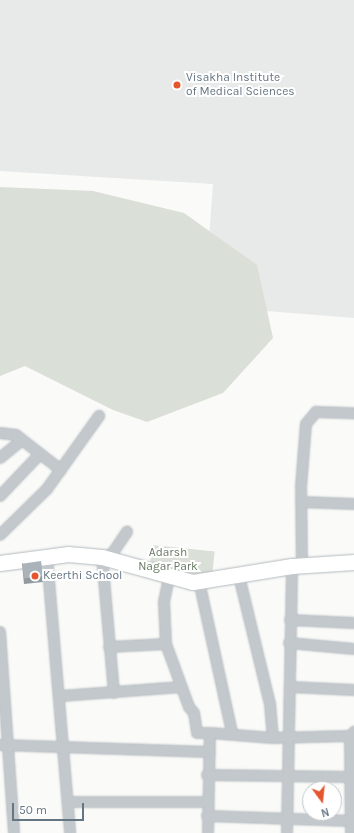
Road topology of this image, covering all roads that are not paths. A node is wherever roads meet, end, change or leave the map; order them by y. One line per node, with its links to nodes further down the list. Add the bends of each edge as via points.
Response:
1 (354, 413): 9 (street, via 316,412 309,417)
2 (99, 416): 7 (street)
3 (0, 433): 4 (street, via 8,432)
4 (22, 440): 5 (street); 6 (street)
5 (39, 455): 7 (street); 8 (street)
6 (0, 458)
7 (61, 470): 12 (street, via 22,517)
8 (0, 496)
9 (301, 502): 10 (street); 17 (street)
10 (354, 504)
11 (126, 532): 14 (street, via 112,554)
12 (0, 535)
13 (48, 557): 14 (street); 16 (street); 32 (street)
14 (102, 557): 19 (street); 26 (street)
15 (354, 562): 17 (street)
16 (0, 563)
17 (297, 566): 18 (street); 21 (street)
18 (239, 576): 20 (street); 37 (street, via 270,704)
19 (169, 578): 20 (street); 25 (street, via 164,602)
20 (199, 581): 33 (street)
21 (290, 620): 22 (street); 24 (street)
22 (354, 623)
23 (0, 632): 38 (street)
24 (289, 643): 27 (street); 29 (street)
25 (166, 644): 26 (street); 28 (street)
26 (109, 647): 31 (street)
27 (354, 649)
28 (182, 687): 31 (street); 34 (street, via 194,713 197,734)
29 (290, 687): 30 (street); 36 (street)
30 (354, 690)
31 (114, 693): 32 (street)
32 (61, 696): 39 (street)
33 (232, 732): 34 (street); 37 (street)
34 (210, 733): 40 (street)
35 (352, 734): 36 (street); 43 (street)
36 (286, 737): 37 (street); 42 (street)
37 (273, 738)
38 (4, 745): 39 (street); 49 (street)
39 (64, 747): 40 (street); 44 (street)
40 (210, 752): 41 (street)
41 (207, 775): 42 (street); 45 (street)
42 (286, 777): 43 (street); 47 (street)
43 (351, 777): 48 (street)
44 (69, 802): 45 (street); 50 (street)
45 (207, 802): 46 (street)
46 (207, 816): 47 (street); 51 (street)
47 (286, 818): 48 (street); 52 (street)
48 (351, 821): 53 (street)
49 (14, 833)
50 (70, 833)
51 (208, 833)
52 (287, 833)
53 (351, 833)

